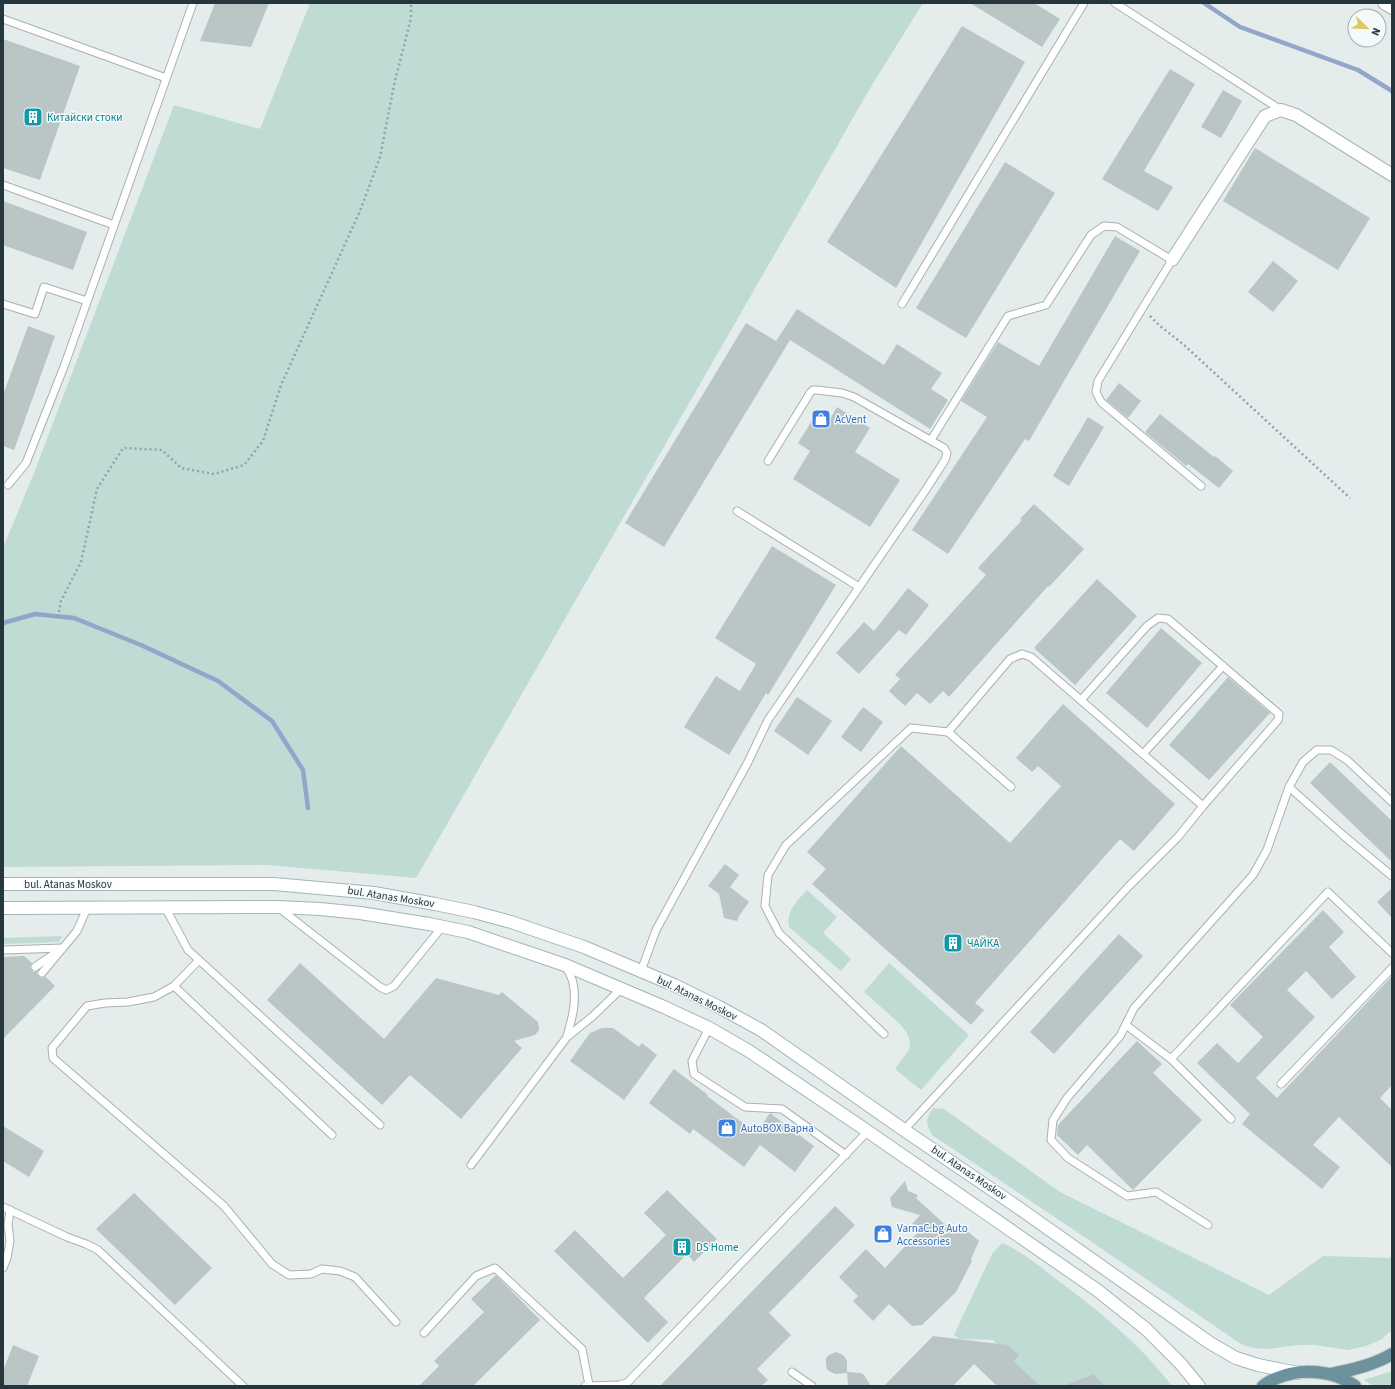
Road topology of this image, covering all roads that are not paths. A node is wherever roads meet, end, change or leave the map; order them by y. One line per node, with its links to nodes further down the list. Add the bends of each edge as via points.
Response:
1 (193, 3): 7 (lane)
2 (1084, 3): 15 (lane)
3 (1115, 3): 8 (lane)
4 (1384, 3): 5 (main road)
5 (1392, 8)
6 (3, 18): 7 (lane)
7 (166, 78): 11 (lane)
8 (1281, 110): 9 (main road, via 1296,115); 12 (main road, via 1265,116)
9 (1392, 175)
10 (3, 185): 11 (lane)
11 (114, 225): 13 (lane)
12 (1172, 260): 16 (lane, via 1117,227 1104,226 1091,235 1046,306 1008,316); 19 (lane, via 1098,381 1096,392 1101,402)
13 (87, 301): 14 (lane, via 44,287 35,314); 18 (lane, via 26,462)
14 (3, 304)
15 (902, 304)
16 (931, 440): 17 (lane, via 854,397 812,390); 21 (lane, via 944,448 947,453 945,460)
17 (768, 461)
18 (8, 485)
19 (1201, 486)
20 (737, 511): 21 (lane)
21 (859, 588): 44 (lane, via 768,720 748,762 656,930)
22 (1223, 666): 23 (lane, via 1168,619 1158,618 1147,626); 25 (lane); 29 (lane, via 1279,714 1278,720)
23 (1081, 700): 24 (lane, via 1031,657 1022,654 1010,659); 25 (lane)
24 (948, 732): 26 (lane); 50 (lane, via 911,728 786,845 768,875 765,906 779,933)
25 (1143, 754): 29 (lane)
26 (1011, 787)
27 (1289, 787): 28 (lane, via 1303,762 1317,750 1330,750 1347,760); 30 (lane); 48 (lane, via 1267,850 1253,875 1134,1008)
28 (1392, 802)
29 (1203, 806): 56 (lane, via 1178,837 1129,886)
30 (1392, 876)
31 (3, 884): 44 (main road, bul. Atanas Moskov, via 274,884 374,893 511,922 584,947)
32 (165, 907): 34 (main road, bul. Atanas Moskov); 35 (main road, bul. Atanas Moskov); 40 (lane, via 188,950)
33 (3, 908): 34 (main road, bul. Atanas Moskov)
34 (87, 908): 37 (lane, via 77,931)
35 (278, 908): 36 (main road, bul. Atanas Moskov, via 320,909); 36 (lane, via 386,990 394,986)
36 (442, 927): 41 (main road, bul. Atanas Moskov, via 507,944)
37 (63, 948): 38 (lane); 42 (lane); 45 (lane)
38 (3, 950)
39 (1392, 953): 52 (lane, via 1328,892)
40 (199, 960): 46 (lane); 55 (lane)
41 (565, 965): 47 (main road, bul. Atanas Moskov); 51 (lane, via 573,982 574,996 573,1013)
42 (36, 967)
43 (1392, 968): 53 (lane)
44 (641, 971): 56 (main road, bul. Atanas Moskov, via 719,1007 761,1030)
45 (42, 973)
46 (174, 986): 58 (lane); 66 (lane, via 154,997 87,1006 52,1048 53,1058 224,1206 272,1264 289,1275 311,1274 322,1269 340,1271 355,1277)
47 (622, 988): 49 (main road, bul. Atanas Moskov); 51 (lane)
48 (1126, 1025): 52 (lane); 64 (lane, via 1120,1036 1067,1098 1053,1120 1050,1140 1068,1158 1127,1196 1156,1192)
49 (709, 1028): 57 (main road, bul. Atanas Moskov, via 749,1051); 60 (lane, via 692,1061 694,1074 745,1107 782,1109)
50 (884, 1034)
51 (566, 1037): 61 (lane)
52 (1171, 1059): 54 (lane)
53 (1281, 1084)
54 (1231, 1119)
55 (380, 1125)
56 (904, 1130): 59 (main road, via 888,1124 881,1126 880,1133); 70 (main road, bul. Atanas Moskov, via 1210,1343 1236,1358)
57 (868, 1131): 59 (main road, bul. Atanas Moskov); 60 (lane)
58 (332, 1134)
59 (885, 1143): 75 (main road, bul. Atanas Moskov, via 1097,1290 1146,1329)
60 (846, 1155): 73 (lane, via 627,1383)
61 (471, 1165)
62 (3, 1207): 63 (lane)
63 (10, 1210): 65 (lane, via 10,1241); 72 (lane, via 98,1250)
64 (1208, 1225)
65 (3, 1268)
66 (396, 1322)
67 (424, 1333): 73 (lane, via 476,1276 495,1268 582,1349)
68 (1392, 1354): 71 (main road, via 1350,1371)
69 (792, 1372): 74 (lane)
70 (1298, 1373): 71 (main road); 76 (main road, via 1277,1378)
71 (1328, 1374): 77 (main road)
72 (243, 1386)
73 (587, 1386)
74 (812, 1386)
75 (1199, 1386)
76 (1263, 1386)
77 (1356, 1386)

